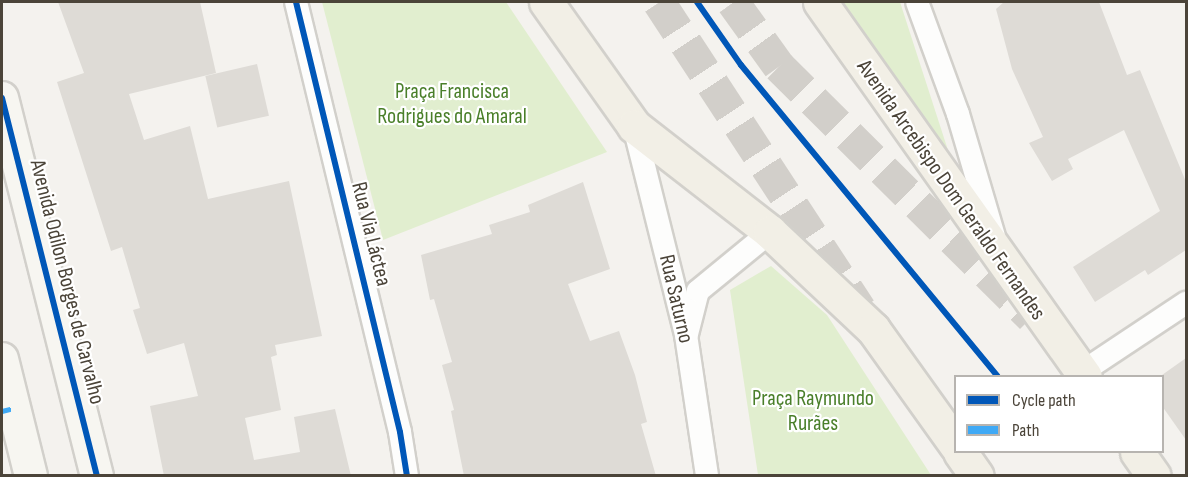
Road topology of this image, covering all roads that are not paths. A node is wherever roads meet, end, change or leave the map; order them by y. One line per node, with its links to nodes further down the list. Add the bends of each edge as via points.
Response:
1 (296, 2): 18 (street, Rua Via Láctea, via 400,432)
2 (546, 2): 6 (main road)
3 (820, 2): 8 (main road, Avenida Arcebispo Dom Geraldo Fernandes)
4 (917, 2): 8 (street, via 958,114)
5 (2, 98): 17 (street, Avenida Odilon Borges de Carvalho)
6 (634, 126): 7 (main road); 10 (street, Rua Saturno)
7 (770, 232): 10 (street, via 698,291); 13 (main road, via 873,329)
8 (1003, 266): 12 (main road, Avenida Arcebispo Dom Geraldo Fernandes)
9 (1186, 303): 12 (street)
10 (686, 335): 19 (street, Rua Saturno)
11 (2, 359): 16 (street)
12 (1084, 374)
13 (954, 442)
14 (961, 453): 20 (main road)
15 (1138, 453): 21 (main road)
16 (31, 476)
17 (97, 476)
18 (407, 476)
19 (707, 476)
20 (977, 476)
21 (1154, 476)

